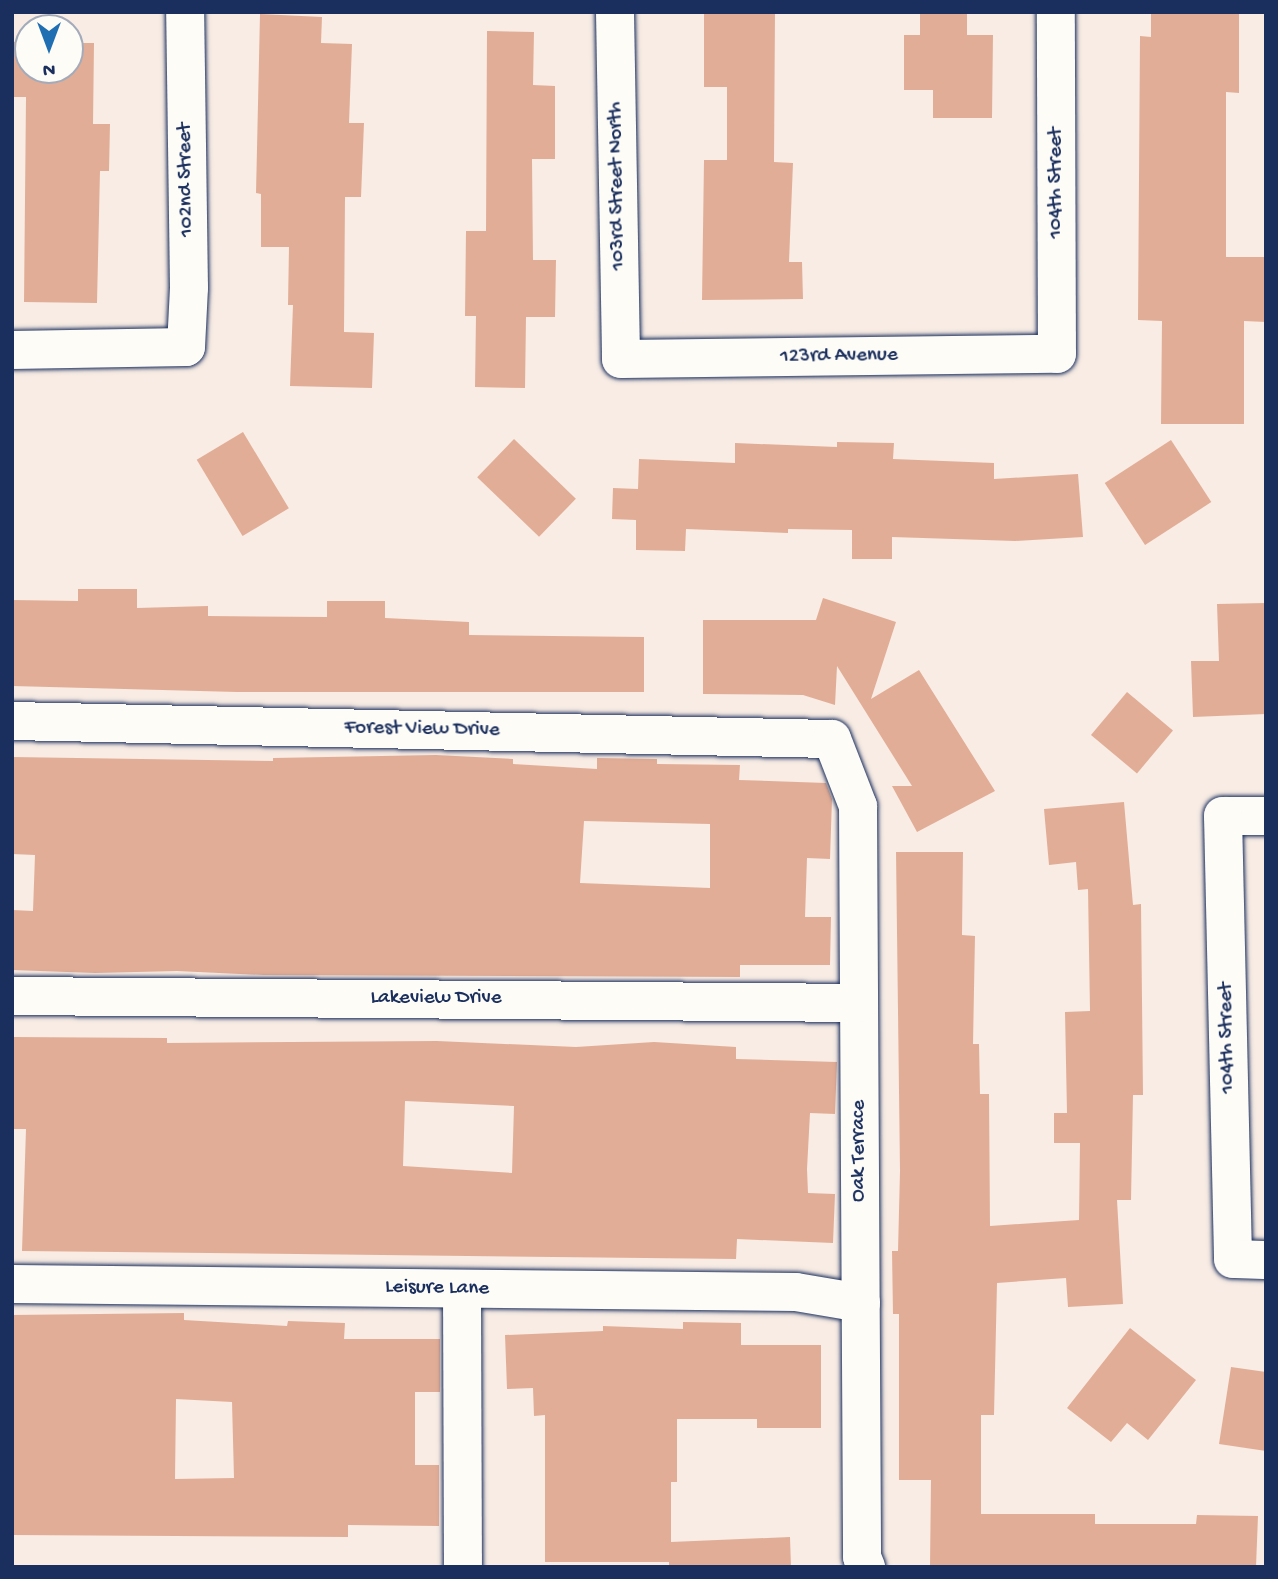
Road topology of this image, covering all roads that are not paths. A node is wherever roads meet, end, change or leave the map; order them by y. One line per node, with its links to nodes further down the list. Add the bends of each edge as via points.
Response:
1 (184, 12): 4 (street, 102nd Street, via 186,347)
2 (615, 12): 6 (street, 103rd Street North)
3 (1056, 12): 5 (street, 104th Street)
4 (12, 350)
5 (1057, 354): 6 (street, 123rd Avenue)
6 (621, 359)
7 (12, 721): 8 (street, Forest View Drive)
8 (832, 739): 11 (street, Oak Terrace, via 858,806)
9 (1266, 816): 12 (street, 104th Street, via 1223,816)
10 (12, 996): 11 (street, Lakeview Drive)
11 (859, 1003): 15 (street, Oak Terrace)
12 (1249, 1260)
13 (12, 1284): 14 (street, Leisure Lane)
14 (462, 1289): 15 (street, Leisure Lane, via 796,1292); 16 (street)
15 (861, 1303): 17 (street, Oak Terrace, via 862,1557)
16 (463, 1567)
17 (866, 1567)

